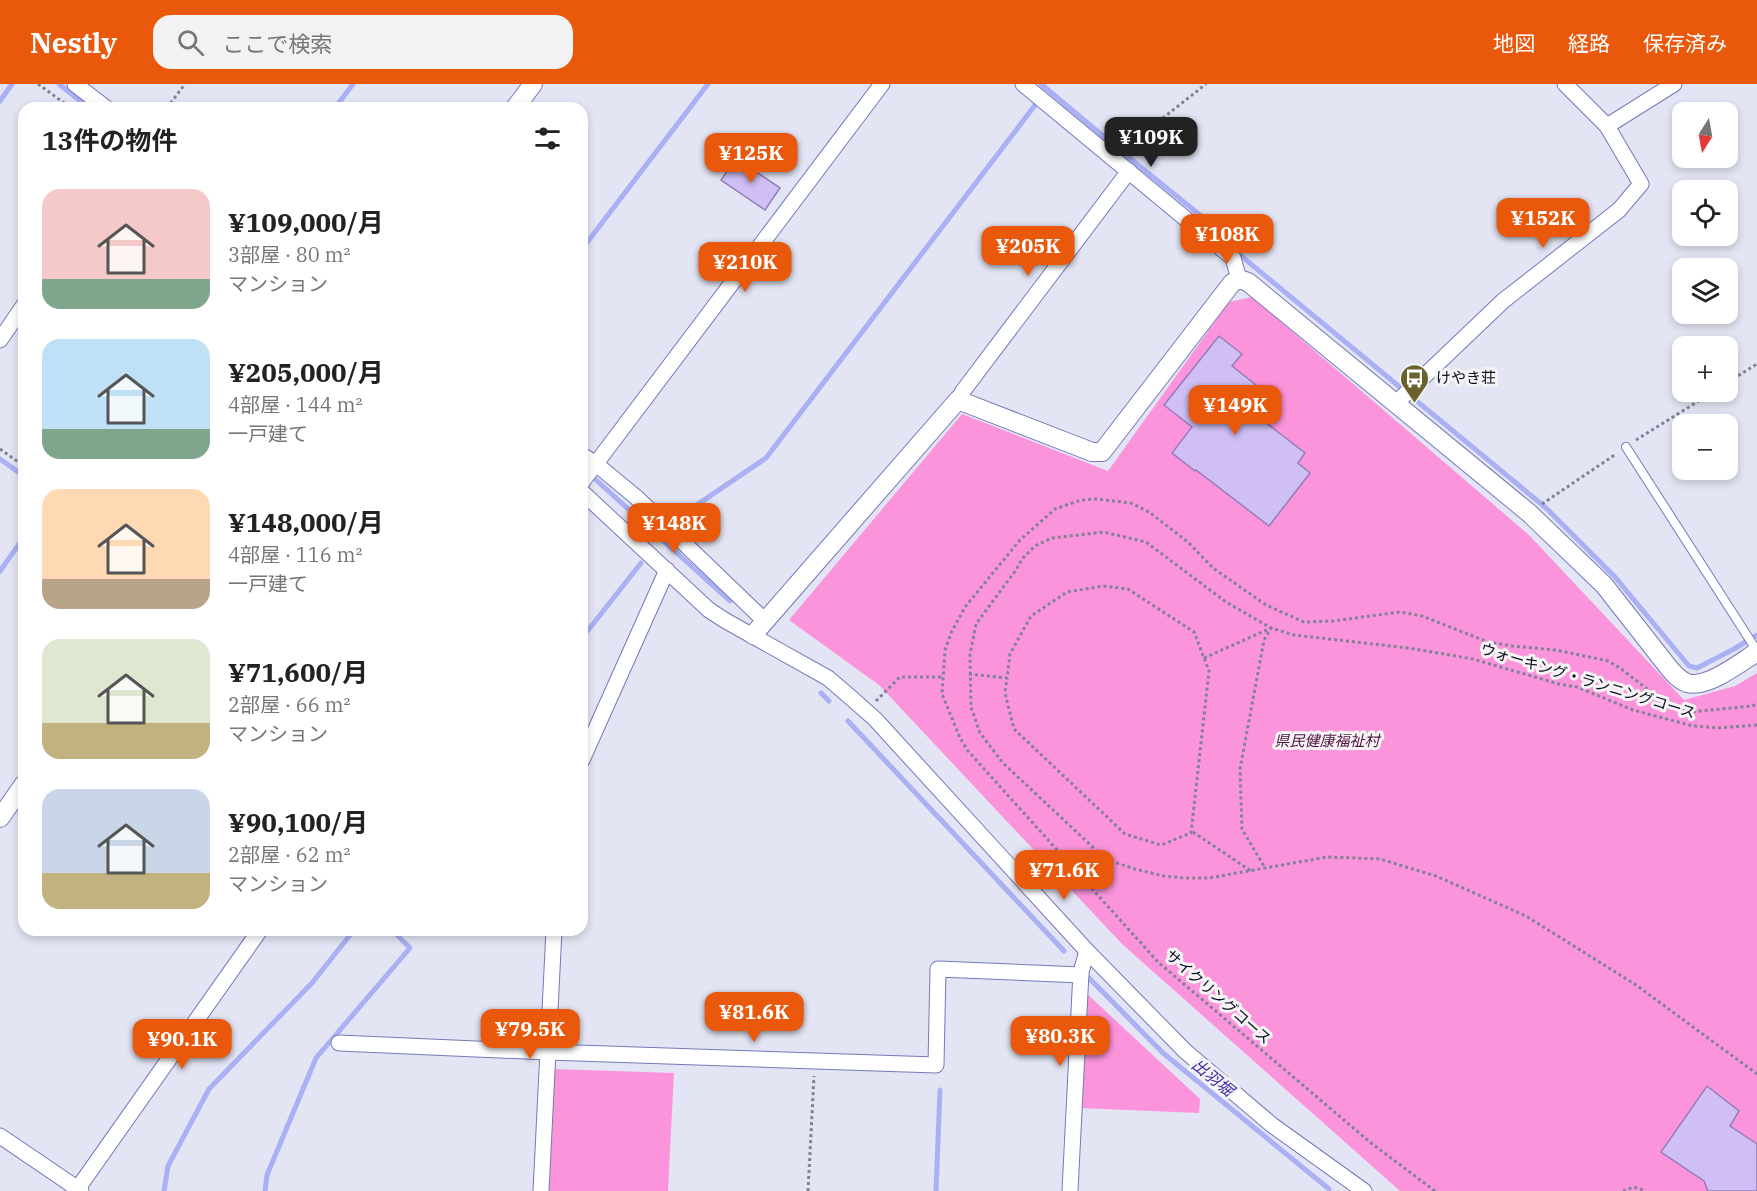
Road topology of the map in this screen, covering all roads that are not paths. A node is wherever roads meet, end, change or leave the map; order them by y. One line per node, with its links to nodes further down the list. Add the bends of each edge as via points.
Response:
1 (75, 84): 7 (street)
2 (533, 84): 8 (street)
3 (882, 84): 18 (street)
4 (1023, 84): 10 (street)
5 (1565, 84): 9 (street)
6 (1674, 84): 9 (street)
7 (98, 102)
8 (520, 102)
9 (1607, 126): 15 (street, via 1641,184 1618,210 1503,301)
10 (1129, 171): 11 (street, via 1233,258); 14 (street)
11 (1239, 279): 14 (street, via 1232,283 1102,452 1092,452); 15 (street, via 1248,282)
12 (18, 314): 13 (street)
13 (0, 340)
14 (958, 400): 22 (street)
15 (1396, 403): 24 (street, via 1529,513 1588,569 1679,678 1689,684 1703,683)
16 (1626, 447): 24 (lane)
17 (588, 459): 18 (street)
18 (596, 464): 19 (street); 22 (street)
19 (588, 474)
20 (588, 498): 21 (street)
21 (667, 570): 23 (street, via 709,610); 25 (street)
22 (765, 621): 23 (street)
23 (753, 635): 30 (street, via 828,678 865,710)
24 (1757, 652)
25 (588, 747)
26 (18, 792): 27 (street)
27 (0, 818)
28 (256, 936): 35 (street)
29 (554, 936): 33 (street)
30 (1087, 951): 31 (street); 38 (street, via 1185,1051 1272,1125)
31 (1081, 975): 33 (street, via 938,969 936,1065); 37 (street)
32 (339, 1043): 33 (street)
33 (547, 1052): 36 (street)
34 (0, 1136): 35 (street)
35 (78, 1190)
36 (541, 1191)
37 (1070, 1191)
38 (1364, 1191)

